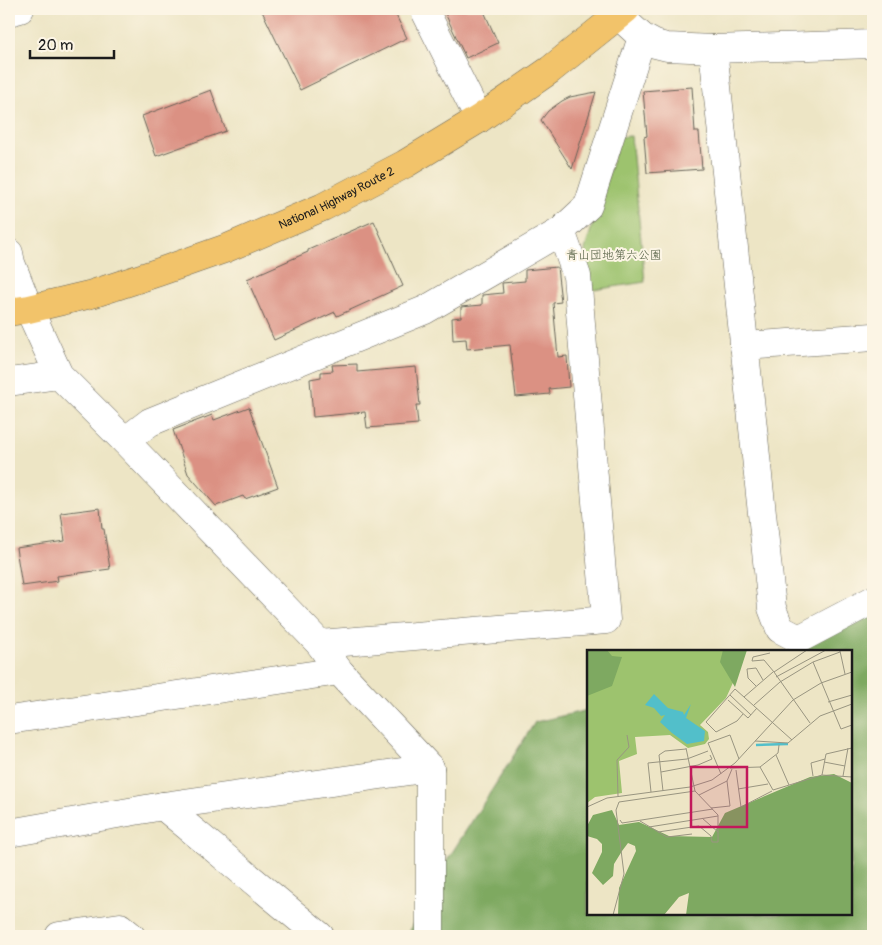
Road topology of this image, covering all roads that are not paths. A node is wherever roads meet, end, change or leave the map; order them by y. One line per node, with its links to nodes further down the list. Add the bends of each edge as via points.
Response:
1 (20, 9): 3 (street)
2 (424, 9): 8 (street)
3 (9, 12)
4 (623, 12): 5 (street); 8 (highway, National Highway Route 2, via 550,70)
5 (642, 37): 7 (street, via 667,47); 9 (street, via 588,206)
6 (873, 44): 7 (street)
7 (713, 49): 13 (street)
8 (479, 119): 11 (highway, National Highway Route 2, via 405,164 323,207 227,248 92,294)
9 (560, 231): 16 (street, via 425,310 150,422); 18 (street, via 577,276 606,620)
10 (9, 253): 11 (street)
11 (19, 310): 14 (street)
12 (873, 337): 13 (street)
13 (744, 346): 17 (street, via 772,608 780,629 799,639)
14 (59, 375): 15 (street); 16 (street)
15 (9, 382)
16 (125, 441): 18 (street)
17 (873, 600)
18 (320, 644): 19 (street)
19 (339, 670): 20 (street); 21 (street)
20 (9, 720)
21 (430, 768): 22 (street); 27 (street)
22 (163, 806): 23 (street); 26 (street)
23 (9, 833)
24 (59, 936): 25 (street, via 120,927)
25 (131, 936)
26 (320, 936)
27 (430, 936)

